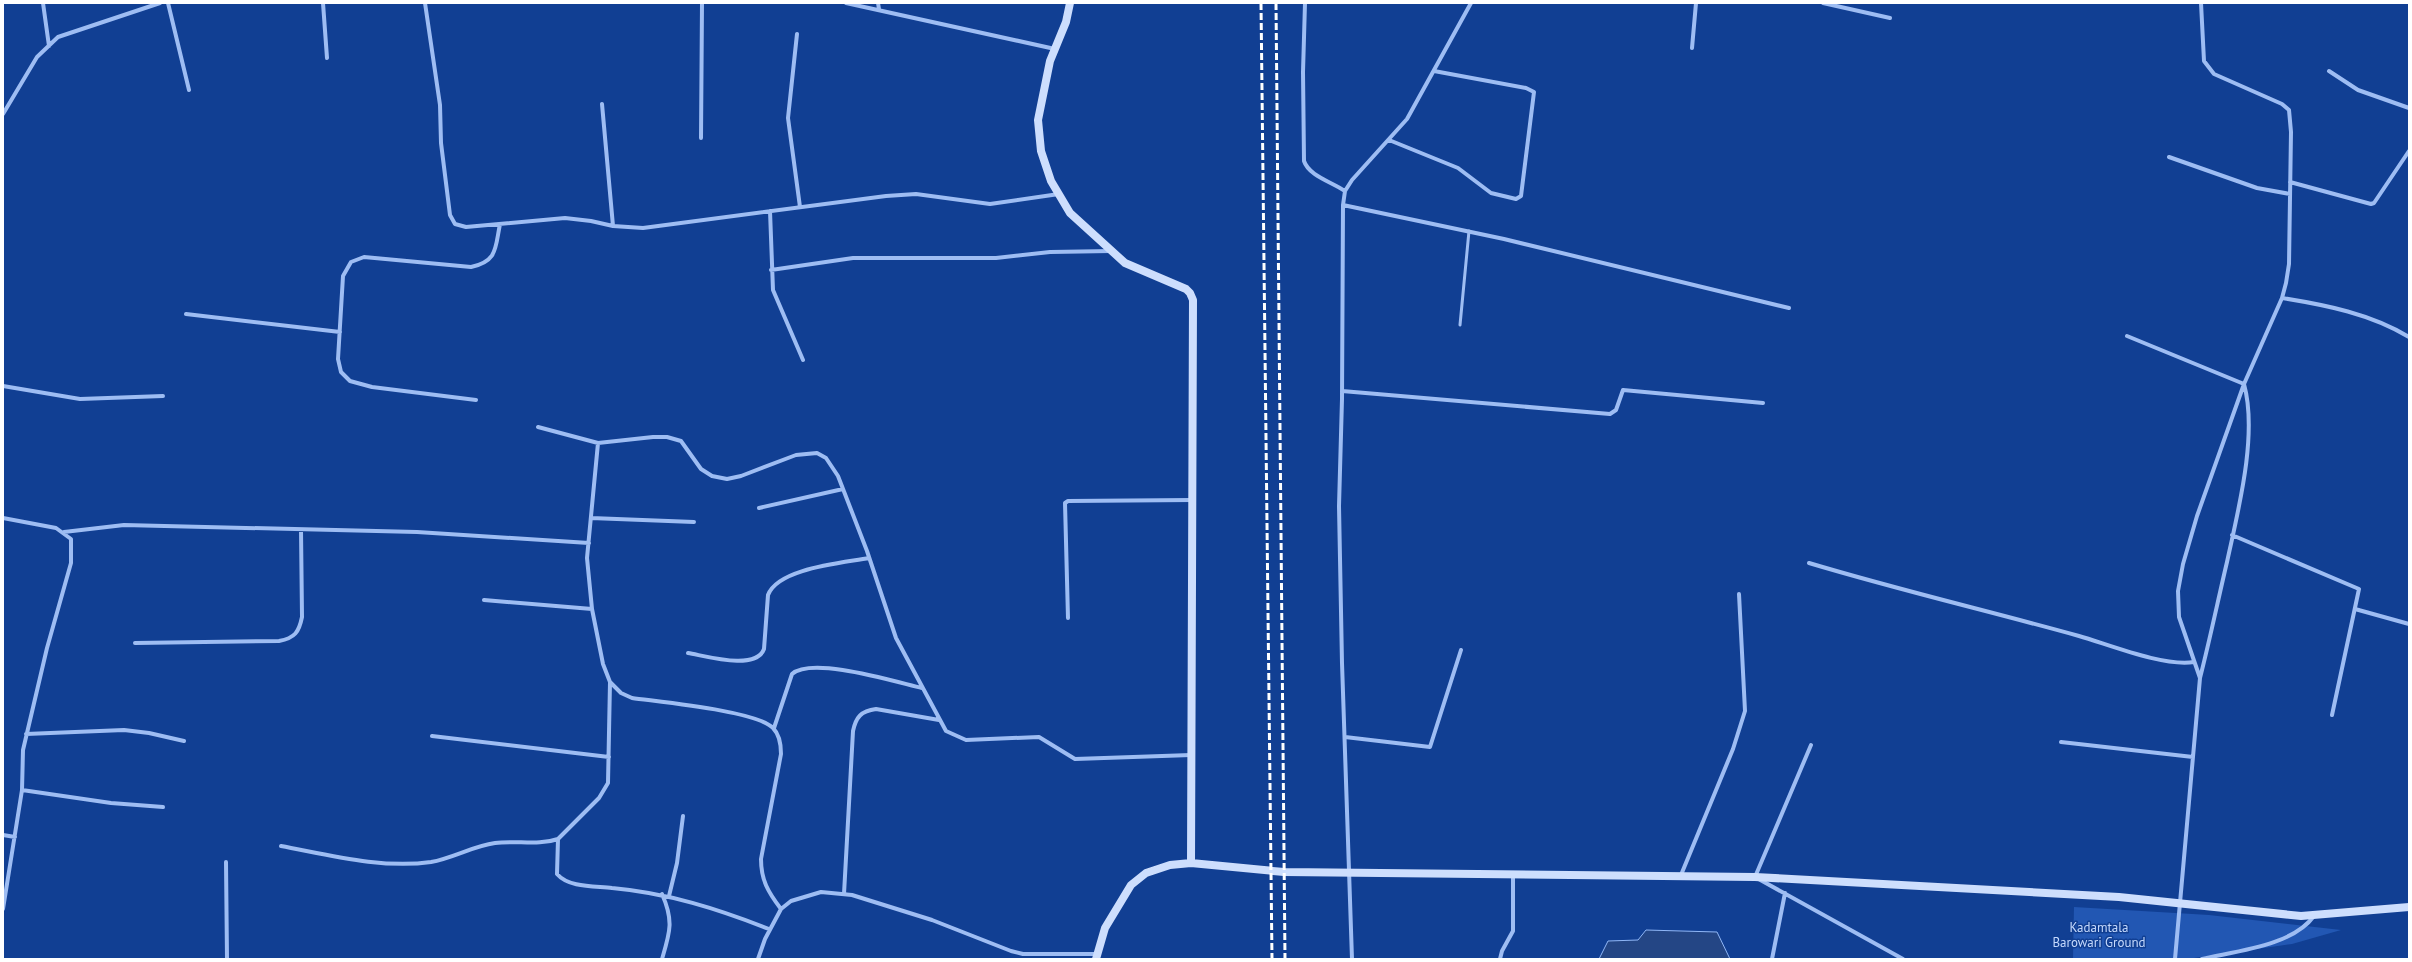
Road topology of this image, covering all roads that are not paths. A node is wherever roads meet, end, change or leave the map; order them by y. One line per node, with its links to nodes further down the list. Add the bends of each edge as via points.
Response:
1 (42, 3): 18 (street)
2 (160, 3): 18 (street, via 58,37)
3 (168, 3): 24 (street)
4 (323, 3): 21 (street)
5 (425, 3): 39 (street, via 440,105 441,143 450,215 454,224 466,227)
6 (702, 3): 28 (street)
7 (846, 3): 15 (street)
8 (878, 3): 15 (street)
9 (1070, 3): 19 (street, via 1066,22)
10 (1305, 3): 33 (street, via 1304,161 1306,168 1312,173)
11 (1471, 3): 22 (street)
12 (1696, 3): 20 (street)
13 (1823, 3): 16 (street)
14 (2201, 3): 32 (street, via 2204,61 2208,68 2214,74 2282,104 2288,110 2291,126)
15 (879, 9): 19 (street)
16 (1890, 18)
17 (797, 34): 37 (street, via 788,118)
18 (49, 46): 27 (street, via 37,57)
19 (1055, 48): 34 (street, via 1043,89 1038,120 1041,152 1051,181)
20 (1692, 48)
21 (327, 58)
22 (1434, 71): 29 (street, via 1407,119); 29 (street, via 1526,88 1534,92 1521,196 1516,199 1491,193 1458,168)
23 (2329, 71): 26 (street, via 2358,90)
24 (188, 90)
25 (602, 104): 40 (street)
26 (2409, 108)
27 (3, 114)
28 (701, 138)
29 (1389, 140): 33 (street)
30 (2409, 151): 32 (street, via 2371,204)
31 (2169, 157): 35 (street, via 2257,188)
32 (2290, 182): 35 (street)
33 (1345, 191): 36 (street)
34 (1059, 194): 37 (street, via 990,204 916,194); 42 (street, via 1070,213)
35 (2290, 194): 44 (street, via 2289,264)
36 (1343, 205): 41 (street); 54 (street)
37 (800, 207): 38 (street)
38 (770, 210): 40 (street, via 677,225 643,228); 43 (street)
39 (500, 224): 40 (street, via 565,218); 48 (street, via 494,255 485,264 471,267 364,257 351,262 344,276)
40 (612, 226)
41 (1470, 231): 45 (street); 47 (lane)
42 (1112, 251): 43 (street, via 1050,252 996,258 853,258); 61 (street, via 1125,263 1190,293 1193,300)
43 (771, 270): 51 (street, via 773,290)
44 (2282, 298): 50 (street, via 2319,304 2359,315); 52 (street)
45 (1789, 308)
46 (186, 314): 48 (street)
47 (1460, 324)
48 (340, 332): 56 (street, via 338,358 341,372 350,381 372,387)
49 (2127, 336): 52 (street)
50 (2409, 337)
51 (803, 360)
52 (2244, 384): 68 (street, via 2248,400 2249,430 2241,493); 81 (street, via 2197,516 2178,591 2179,617)
53 (3, 386): 55 (street, via 80,399)
54 (1342, 391): 57 (street, via 1610,414 1616,410 1622,390); 90 (street, via 1339,506)
55 (163, 396)
56 (476, 400)
57 (1763, 403)
58 (538, 426): 59 (street)
59 (598, 443): 60 (street, via 667,437 680,441 701,469 712,476 727,479 796,455 817,453 826,458 832,466); 64 (street)
60 (843, 489): 62 (street); 70 (street)
61 (1192, 500): 76 (street, via 1065,503); 94 (street)
62 (759, 508)
63 (3, 518): 67 (street, via 56,528)
64 (591, 518): 65 (street); 69 (street)
65 (694, 522)
66 (301, 530): 67 (street, via 124,525); 69 (street, via 417,532); 78 (street, via 302,617 300,629 294,637 279,641)
67 (64, 532): 88 (street, via 71,539 71,563)
68 (2232, 535): 74 (street, via 2357,587 2359,591); 82 (street)
69 (588, 543): 75 (street)
70 (870, 558): 80 (street, via 793,574 774,584 768,595 764,649 762,655 755,660 726,660); 84 (street, via 896,638)
71 (1809, 564): 81 (street, via 1905,592 2173,662)
72 (1739, 594): 110 (street, via 1745,711 1733,749)
73 (484, 600): 75 (street)
74 (2355, 608): 77 (street); 85 (street)
75 (592, 609): 83 (street, via 600,651)
76 (1068, 618)
77 (2409, 624)
78 (135, 642)
79 (1461, 650): 90 (street, via 1430,747)
80 (688, 653)
81 (2194, 662): 82 (street)
82 (2200, 678): 96 (street)
83 (610, 682): 87 (street, via 621,693 632,698 748,716); 95 (street)
84 (922, 688): 86 (street); 87 (street, via 862,674 806,667 792,674)
85 (2332, 715)
86 (939, 720): 94 (street, via 946,731 966,740 1039,737 1075,759); 114 (street, via 876,709 866,710 855,721)
87 (774, 728): 118 (street, via 781,754 761,869 766,889)
88 (26, 734): 91 (street, via 124,730); 97 (street)
89 (432, 736): 95 (street)
90 (1345, 736): 106 (street)
91 (184, 741)
92 (2061, 742): 96 (street)
93 (1811, 745): 111 (street)
94 (1191, 755): 105 (street)
95 (609, 757): 102 (street, via 609,773 604,791)
96 (2193, 757): 116 (street)
97 (22, 790): 98 (street, via 111,803); 101 (street)
98 (162, 807)
99 (683, 816): 115 (street, via 677,863)
100 (3, 834): 101 (street)
101 (15, 837): 109 (street)
102 (558, 839): 103 (street, via 549,842 494,843 438,860 413,863 344,858); 113 (street, via 557,874 562,880 576,884)
103 (280, 846)
104 (226, 862): 123 (street)
105 (1191, 863): 106 (street, via 1284,872); 122 (street, via 1170,865 1146,873 1131,885 1105,928)
106 (1350, 872): 108 (street); 126 (street)
107 (3, 874): 109 (street)
108 (1513, 874): 110 (street); 127 (street, via 1513,931)
109 (9, 875): 119 (street)
110 (1680, 875): 111 (street)
111 (1755, 877): 112 (street); 116 (street, via 2119,897)
112 (1785, 893): 128 (street); 129 (street)
113 (662, 894): 115 (street); 124 (street, via 668,906 671,925)
114 (844, 894): 118 (street, via 821,892 791,901); 122 (street, via 932,920 1023,954)
115 (669, 896): 121 (street, via 712,907)
116 (2178, 903): 120 (street, via 2301,916); 130 (street)
117 (2409, 907): 120 (street)
118 (781, 909): 121 (street)
119 (3, 910)
120 (2315, 915): 131 (street, via 2306,928 2290,937)
121 (770, 929): 125 (street)
122 (1097, 956)
123 (227, 959)
124 (662, 959)
125 (758, 959)
126 (1352, 959)
127 (1500, 959)
128 (1772, 959)
129 (1902, 959)
130 (2174, 959)
131 (2202, 959)

